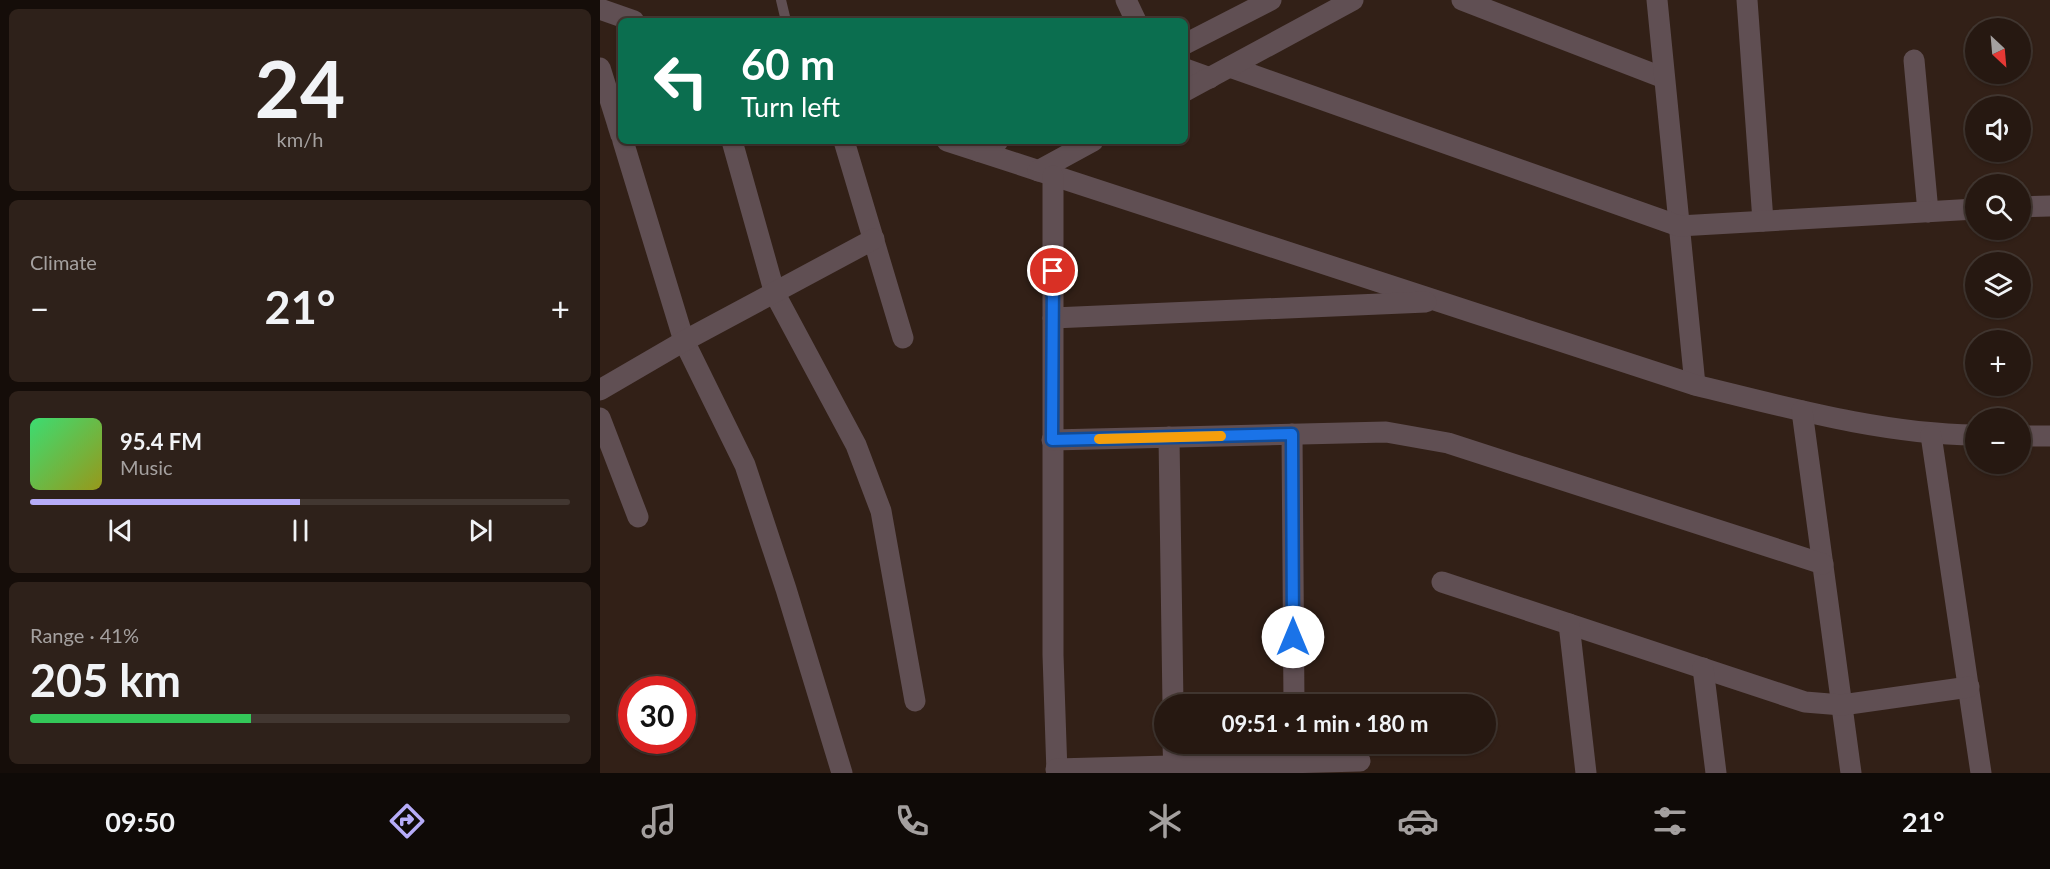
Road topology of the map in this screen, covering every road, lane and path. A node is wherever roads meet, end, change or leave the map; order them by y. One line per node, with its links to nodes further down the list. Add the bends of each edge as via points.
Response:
1 (781, 0): 10 (lane)
2 (1126, 0): 11 (street)
3 (1271, 0): 12 (street)
4 (1353, 0): 14 (street)
5 (1462, 0): 18 (street)
6 (1657, 0): 18 (street)
7 (1747, 0): 33 (street)
8 (600, 9): 9 (street)
9 (629, 13)
10 (785, 18)
11 (1135, 18)
12 (1188, 43)
13 (1914, 60): 32 (street)
14 (1230, 67): 17 (street); 34 (street)
15 (600, 68): 20 (street)
16 (1188, 70): 17 (street)
17 (1210, 78): 19 (street)
18 (1664, 78): 34 (street)
19 (1188, 89)
20 (618, 125)
21 (624, 144): 40 (street)
22 (733, 144): 36 (street)
23 (845, 144): 35 (street)
24 (956, 144): 27 (street)
25 (992, 144): 27 (street)
26 (1088, 144): 28 (street)
27 (978, 151): 28 (street)
28 (1045, 173): 37 (street); 38 (street)
29 (2050, 206): 30 (street)
30 (2031, 207)
31 (1965, 210): 32 (street)
32 (1928, 212): 33 (street)
33 (1763, 221): 34 (street)
34 (1679, 226): 41 (street)
35 (874, 239): 36 (street); 39 (street)
36 (775, 294): 40 (street); 60 (street, via 856,446 881,511)
37 (1438, 301): 38 (street); 41 (street)
38 (1053, 318): 51 (street)
39 (903, 338)
40 (684, 340): 42 (street); 67 (street, via 745,465)
41 (1695, 385): 43 (street)
42 (600, 390)
43 (1802, 411): 46 (street); 53 (street)
44 (600, 418): 52 (street)
45 (1292, 434): 50 (street); 53 (street, via 1386,432 1448,443); 59 (street)
46 (1931, 435): 47 (street); 57 (street)
47 (1965, 435)
48 (2031, 436): 49 (street)
49 (2050, 436)
50 (1169, 437): 51 (street); 58 (street)
51 (1052, 440): 66 (street)
52 (638, 518)
53 (1823, 564): 61 (street)
54 (1443, 582): 55 (street)
55 (1569, 624): 56 (street); 68 (street)
56 (1703, 668): 61 (street, via 1805,702); 69 (street)
57 (1969, 687): 61 (street); 71 (street)
58 (1173, 694)
59 (1294, 694)
60 (915, 701)
61 (1842, 705): 70 (street)
62 (1173, 754): 65 (street)
63 (1294, 760): 64 (street); 65 (street)
64 (1360, 761)
65 (1174, 770): 66 (street)
66 (1056, 771)
67 (842, 773)
68 (1586, 773)
69 (1716, 773)
70 (1851, 773)
71 (1981, 773)

